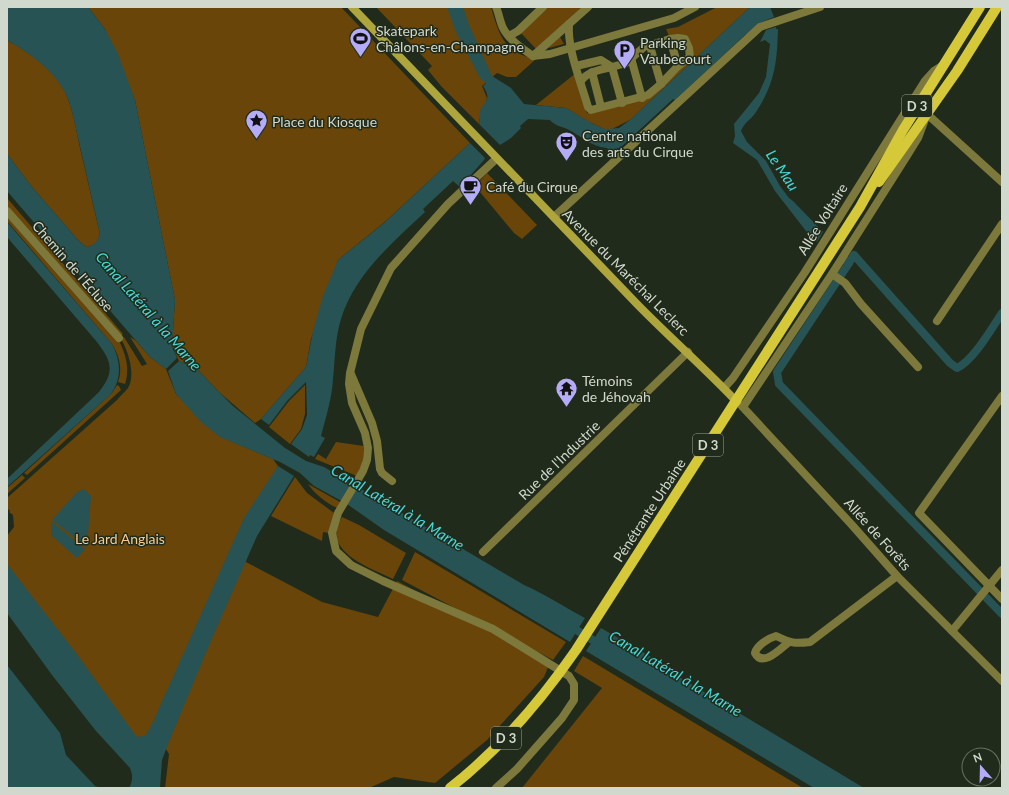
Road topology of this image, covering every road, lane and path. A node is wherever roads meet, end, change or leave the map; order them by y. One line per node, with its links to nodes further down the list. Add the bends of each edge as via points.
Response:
1 (352, 7): 28 (main road, Avenue du Maréchal Leclerc)
2 (496, 7): 11 (street)
3 (543, 7): 11 (street, via 518,31)
4 (588, 7): 9 (street)
5 (695, 7): 14 (street, via 674,18)
6 (820, 7): 32 (street, via 760,27)
7 (980, 7): 19 (main road, Allée Voltaire / D 3)
8 (997, 7): 27 (main road, Allée Voltaire / D 3)
9 (569, 24): 10 (street); 14 (street)
10 (560, 32): 14 (street); 15 (street)
11 (509, 36): 15 (street)
12 (670, 39): 13 (street); 18 (street); 18 (street, via 685,39 689,48 690,57)
13 (650, 46): 16 (street, via 644,47); 23 (street)
14 (571, 48): 15 (street); 17 (street)
15 (533, 56)
16 (631, 58): 20 (street, via 626,63); 24 (street)
17 (576, 66): 20 (street, via 601,60); 21 (street, via 582,72); 22 (street)
18 (678, 66): 23 (street)
19 (942, 66): 30 (main road, Allée Voltaire / D 3); 40 (street, Allée Voltaire, via 934,70 925,82 805,272)
20 (612, 67): 21 (street); 25 (street)
21 (591, 73): 22 (street); 26 (street)
22 (581, 81): 26 (street, via 588,107 591,110)
23 (661, 84): 24 (street)
24 (642, 98): 25 (street)
25 (622, 103): 26 (street)
26 (601, 107)
27 (927, 114): 29 (street); 30 (main road, Allée Voltaire / D 3); 34 (street, Allée Voltaire, via 918,138)
28 (496, 159): 32 (main road, Avenue du Maréchal Leclerc); 39 (street, via 448,204 391,268 361,330)
29 (1002, 182)
30 (860, 207): 52 (main road, Pénétrante Urbaine / D 3, via 554,681 496,749)
31 (7, 211): 36 (street, Chemin de l'Écluse)
32 (554, 217): 37 (main road, Avenue du Maréchal Leclerc, via 667,334)
33 (1002, 224): 35 (street)
34 (834, 275): 38 (street, via 845,283); 42 (street, Allée Voltaire)
35 (937, 321)
36 (119, 338)
37 (688, 352): 40 (main road, Avenue du Maréchal Leclerc); 44 (street, Rue de l'Industrie)
38 (918, 367)
39 (350, 372): 43 (street, via 372,423 380,469); 53 (street, via 352,403 365,433 368,448 367,460 360,477 338,513 332,533 336,552 351,564 383,581 492,629 569,676 574,684 574,700 562,718 517,769)
40 (724, 388): 42 (main road, Avenue du Maréchal Leclerc)
41 (1002, 396): 47 (street, via 920,513)
42 (740, 405): 46 (street, Allée de Forêts, via 852,524)
43 (392, 481)
44 (483, 552)
45 (1002, 570): 47 (street)
46 (897, 576): 49 (street, Allée de Forêts); 50 (street, via 810,642)
47 (989, 587): 48 (street); 49 (street)
48 (1002, 599)
49 (952, 631): 51 (street, Allée de Forêts)
50 (789, 642)
51 (1002, 680)
52 (450, 788)
53 (496, 788)

